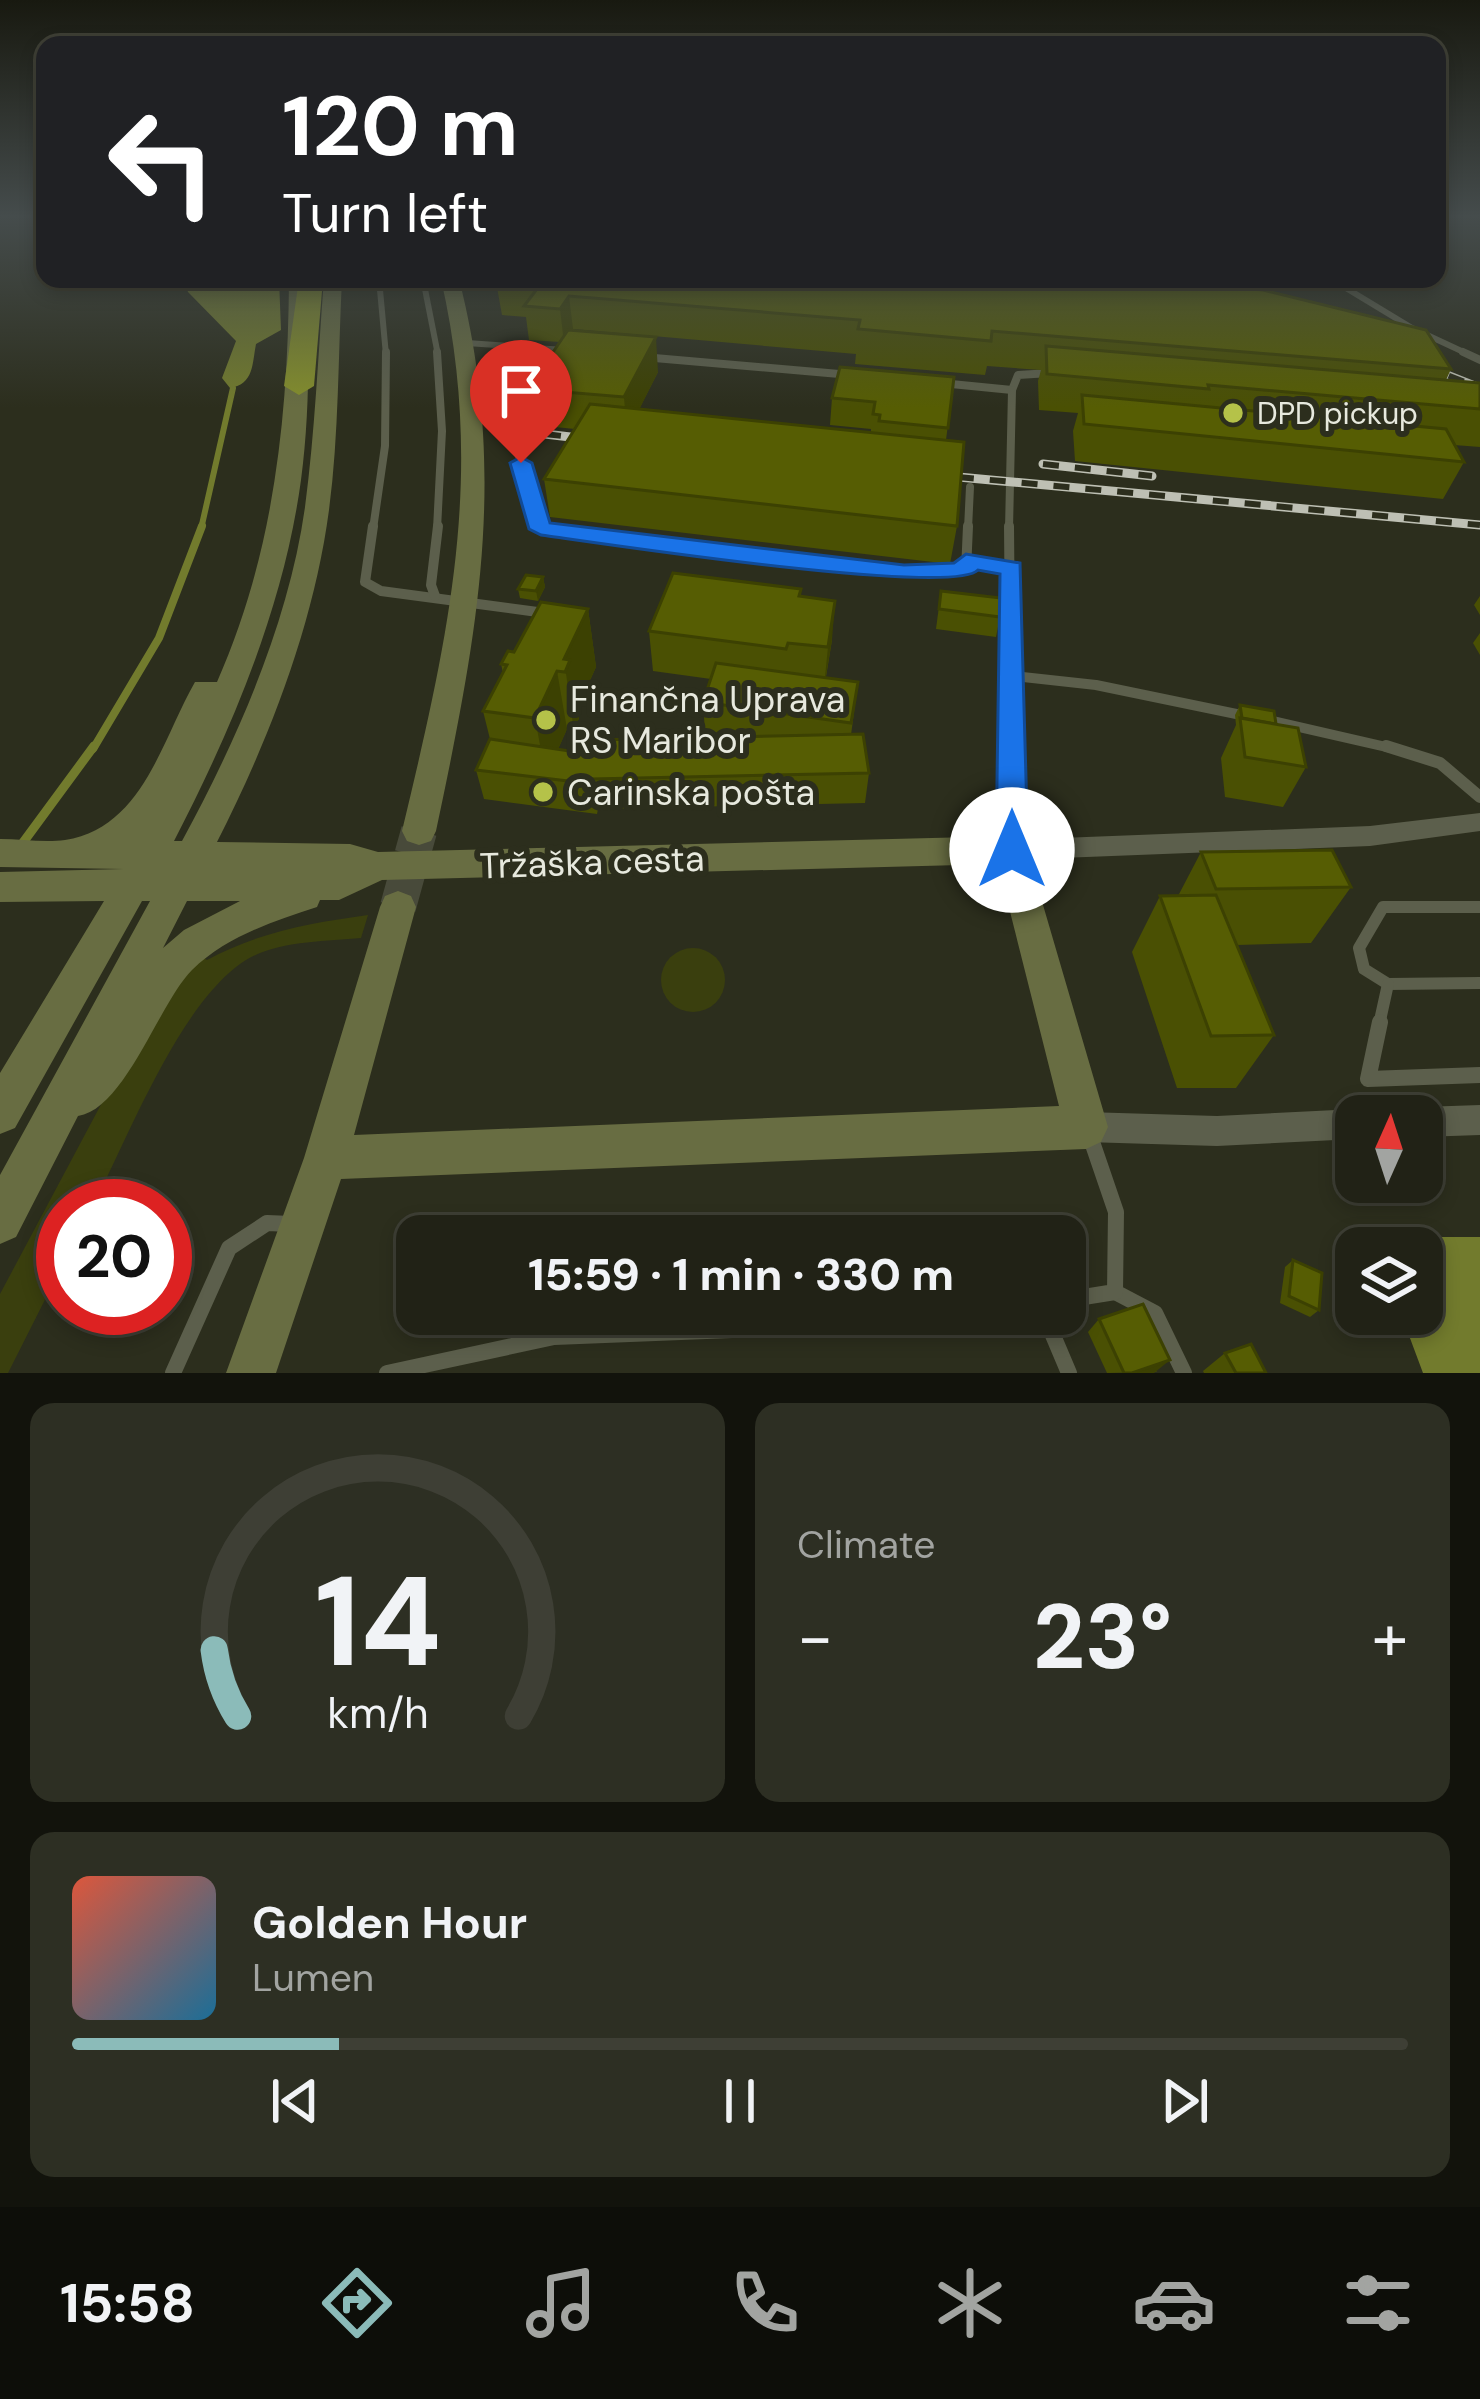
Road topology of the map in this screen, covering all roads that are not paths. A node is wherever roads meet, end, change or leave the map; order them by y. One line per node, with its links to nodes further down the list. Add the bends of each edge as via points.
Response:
1 (298, 288): 18 (street)
2 (310, 288): 18 (highway)
3 (332, 288): 36 (street, via 319,496 301,586 261,706)
4 (381, 288): 23 (lane, via 385,446 365,582)
5 (425, 288): 23 (lane, via 442,365)
6 (452, 288): 8 (street)
7 (1346, 288): 12 (lane)
8 (466, 343): 9 (lane); 24 (street, via 475,511)
9 (563, 350): 10 (lane); 13 (lane)
10 (584, 352)
11 (635, 356): 15 (lane)
12 (1480, 360)
13 (554, 365)
14 (1059, 374): 19 (lane, via 1018,375)
15 (857, 376)
16 (544, 380): 21 (lane, via 512,430 541,529 904,572 966,571)
17 (923, 382): 19 (lane)
18 (299, 386): 26 (street, via 283,516)
19 (1012, 390): 22 (lane)
20 (970, 487): 21 (lane)
21 (966, 561): 22 (lane)
22 (1012, 568): 27 (lane)
23 (435, 596): 24 (lane)
24 (466, 601): 25 (lane); 30 (street)
25 (550, 614)
26 (239, 655): 33 (street, via 209,684 137,819 98,844); 35 (street, via 203,748)
27 (1013, 676): 28 (lane, via 1368,740 1440,763); 31 (lane)
28 (1480, 797)
29 (1480, 822): 31 (street, Tržaška cesta, via 1370,836)
30 (419, 831)
31 (1012, 850): 34 (street, Tržaška cesta); 48 (street)
32 (0, 853): 33 (street)
33 (57, 854): 35 (street)
34 (378, 866): 36 (street, via 350,858); 37 (street, Tržaška cesta)
35 (139, 872): 36 (street, Tržaška cesta); 38 (street); 44 (street)
36 (184, 872): 37 (street, Tržaška cesta); 49 (street)
37 (339, 885): 49 (street, via 254,910 185,953)
38 (18, 887)
39 (398, 908): 50 (street)
40 (1480, 908): 42 (lane, via 1383,907 1359,948 1364,969)
41 (1480, 982): 42 (lane)
42 (1388, 984): 43 (lane, via 1368,1079)
43 (1480, 1075)
44 (0, 1113)
45 (1480, 1120): 46 (street)
46 (1443, 1121)
47 (1335, 1125): 48 (street)
48 (1086, 1127): 50 (street); 53 (lane, via 1113,1188 1122,1247)
49 (43, 1144): 51 (street)
50 (326, 1158): 52 (street)
51 (0, 1221)
52 (302, 1225): 57 (lane, via 267,1223 229,1248); 58 (street)
53 (1115, 1292): 54 (lane); 61 (lane, via 1154,1313)
54 (1086, 1297)
55 (605, 1335): 59 (lane, via 554,1337)
56 (1053, 1335): 60 (lane)
57 (173, 1373)
58 (251, 1373)
59 (387, 1373)
60 (1069, 1373)
61 (1184, 1373)

